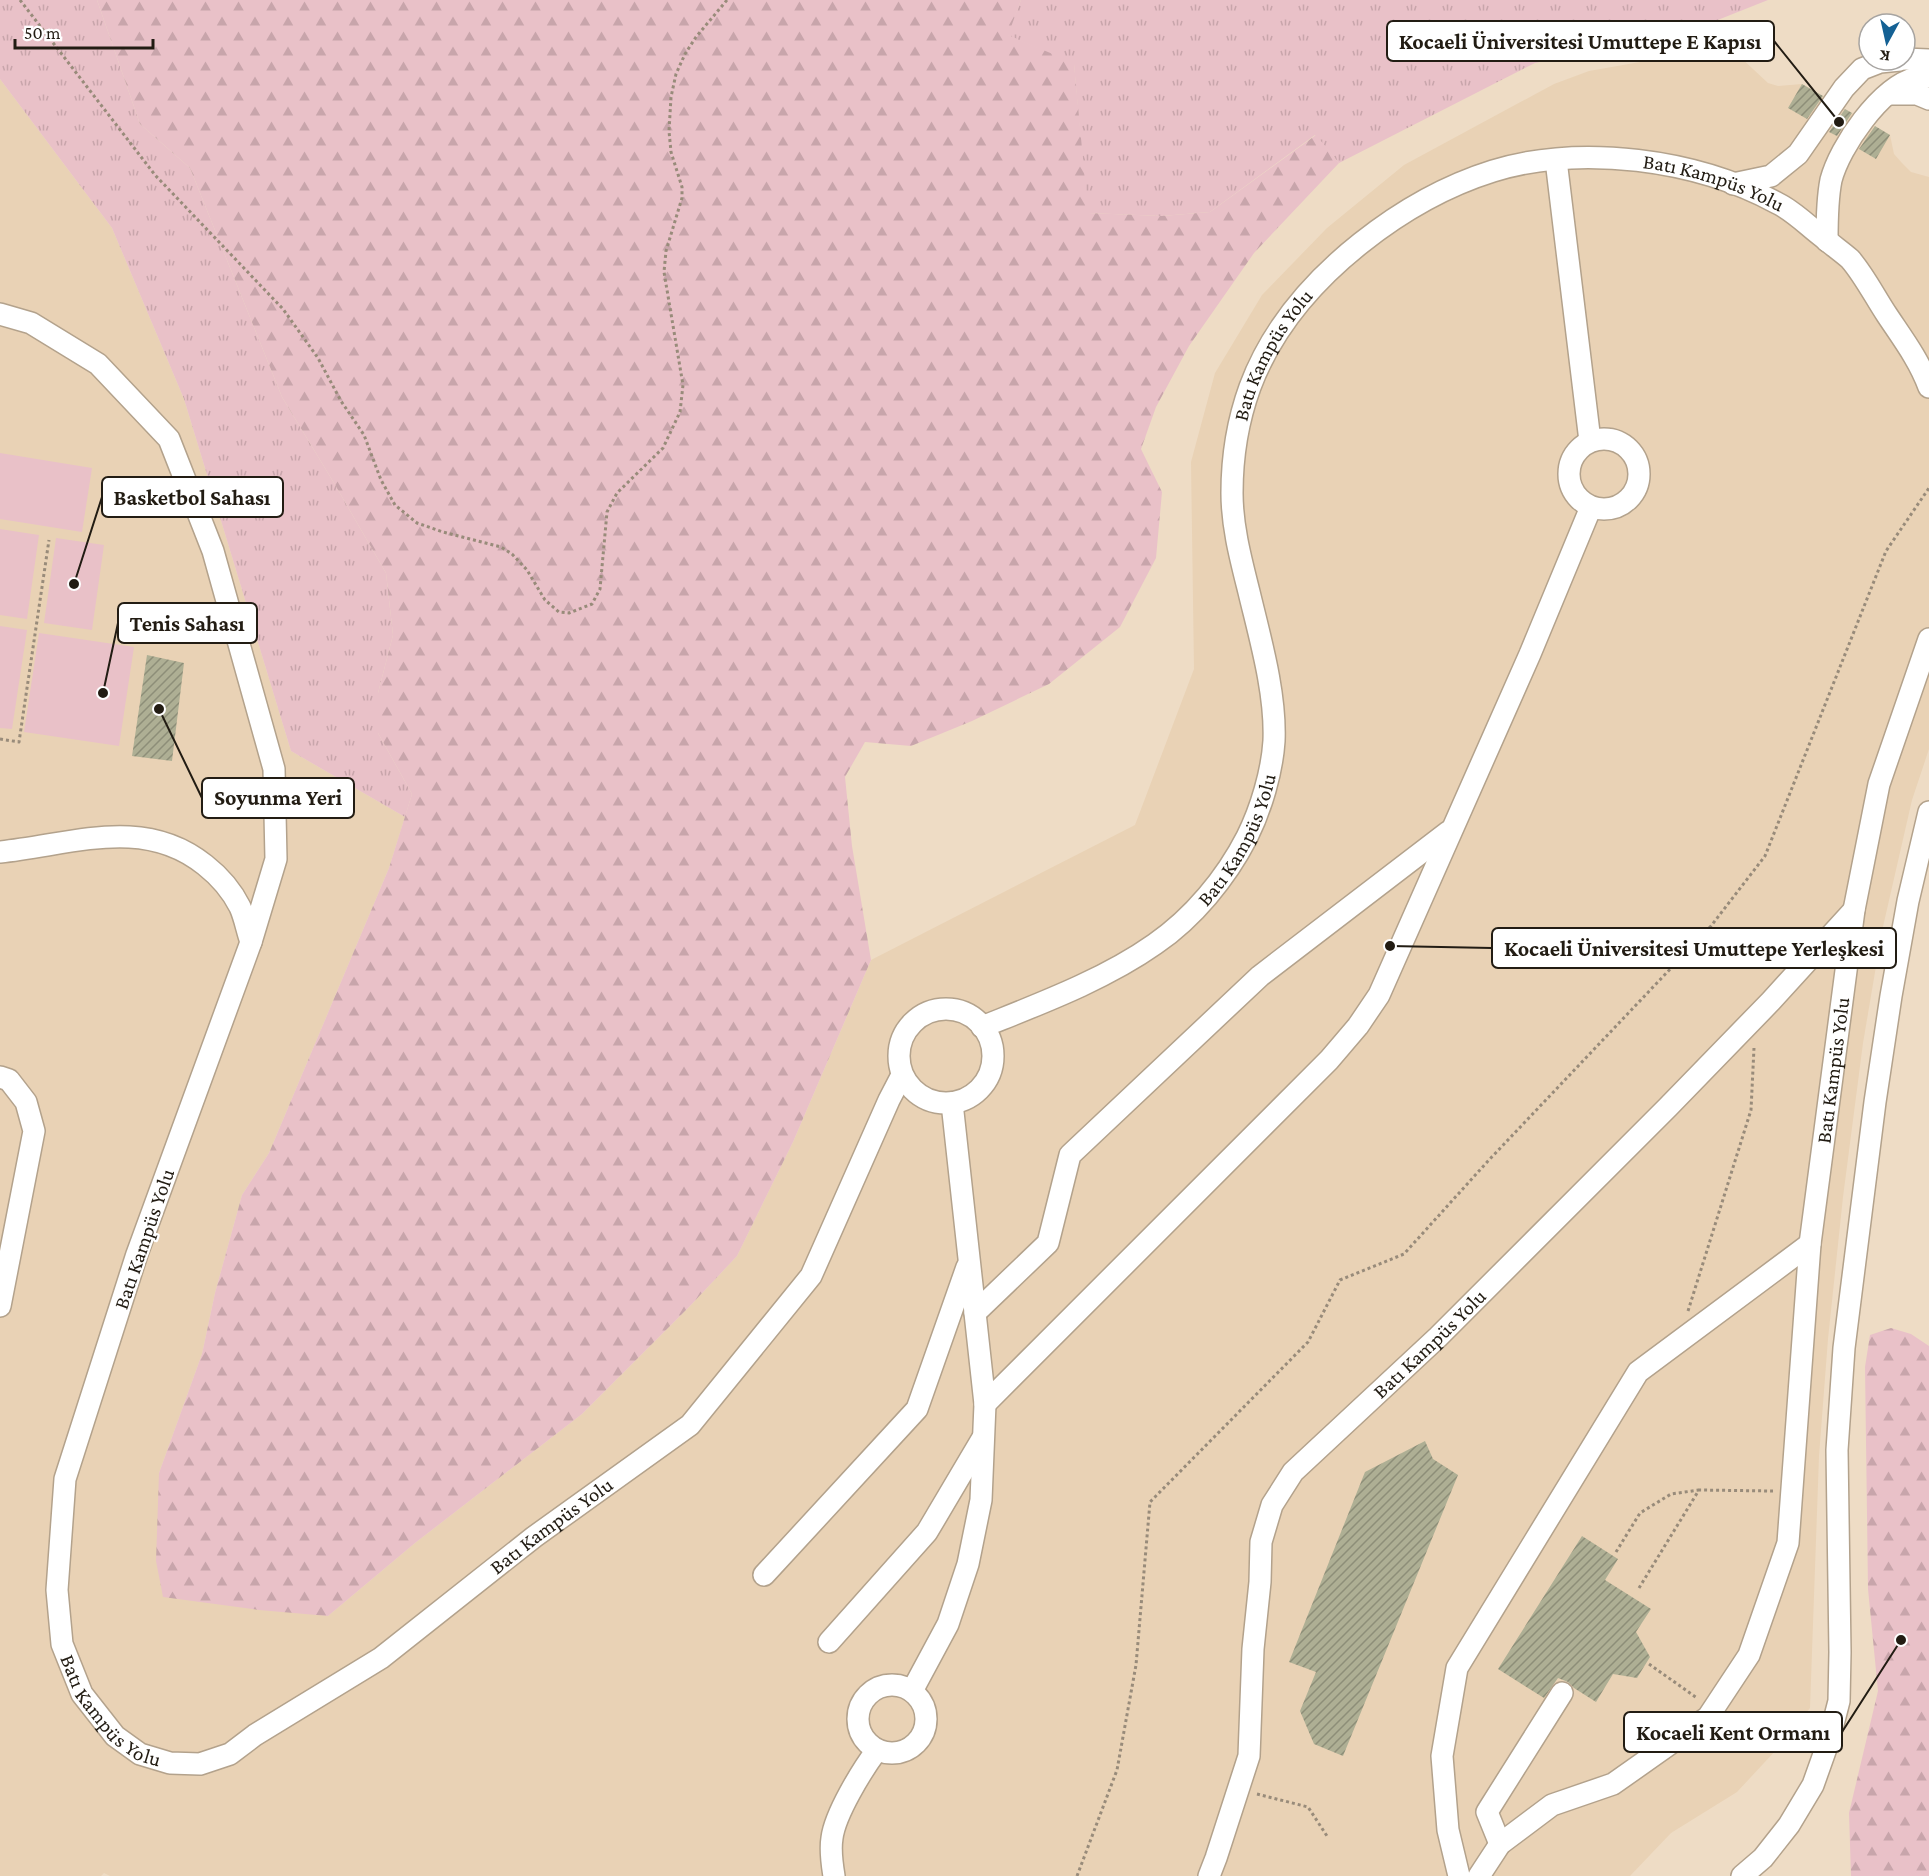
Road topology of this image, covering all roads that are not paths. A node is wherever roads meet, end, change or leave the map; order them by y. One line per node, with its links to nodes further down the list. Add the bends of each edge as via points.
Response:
1 (1923, 62): 3 (street, via 1915,78)
2 (1859, 72): 6 (street, via 1798,154 1771,176)
3 (1889, 94): 4 (street, via 1917,94); 7 (street, via 1853,131 1839,158 1827,206)
4 (1929, 99)
5 (1556, 160): 6 (street, Batı Kampüs Yolu, via 1653,161); 10 (street); 18 (street, Batı Kampüs Yolu, via 1491,172 1413,205 1318,281 1272,339 1250,386 1239,424 1232,495 1241,559 1272,702 1274,740 1260,806 1248,834 1213,889 1156,944 1053,998)
6 (1733, 184): 7 (street, Batı Kampüs Yolu, via 1780,204)
7 (1827, 241): 9 (street, Batı Kampüs Yolu, via 1850,260 1921,364)
8 (0, 314): 17 (street, Batı Kampüs Yolu, via 31,323 98,364 169,439 213,551 274,769 276,859)
9 (1929, 387)
10 (1590, 441): 11 (street, via 1573,457 1569,480 1581,501); 11 (street, via 1613,440 1623,444 1638,462 1640,473 1633,495 1625,503 1614,508)
11 (1591, 507): 14 (street)
12 (1929, 639): 16 (street, Batı Kampüs Yolu, via 1879,784)
13 (1929, 812): 38 (street, via 1891,996 1844,1348 1837,1450 1839,1701 1813,1785 1789,1826)
14 (1451, 830): 25 (street, via 1260,976 1070,1155 1048,1242); 26 (street, via 1379,995 1358,1026 1329,1060)
15 (0, 852): 17 (street, via 115,836 153,838 189,852 218,875 240,906)
16 (1854, 910): 22 (street, Batı Kampüs Yolu); 35 (street, Batı Kampüs Yolu, via 1668,1107 1438,1337 1293,1472 1272,1505 1261,1542 1249,1756)
17 (251, 942): 19 (street, Batı Kampüs Yolu, via 137,1254 65,1479 57,1590 62,1644 82,1694 115,1736 140,1754 170,1764 201,1764 230,1754 381,1658 534,1537 690,1425 811,1276)
18 (982, 1027): 19 (street, via 965,1013 949,1009 918,1018 900,1043); 21 (street, via 993,1048 988,1078 979,1090)
19 (902, 1075): 21 (street, via 922,1097 936,1103)
20 (0, 1077): 24 (street, via 9,1080 26,1102 34,1131)
21 (952, 1103): 23 (street)
22 (1810, 1244): 33 (street, Batı Kampüs Yolu, via 1788,1543 1749,1655 1708,1717 1613,1784 1552,1805); 36 (street, via 1638,1372 1457,1668 1443,1756 1448,1830)
23 (969, 1261): 25 (street); 28 (street, via 917,1409)
24 (0, 1306)
25 (975, 1313): 26 (street)
26 (985, 1404): 27 (street)
27 (983, 1436): 29 (street, via 927,1532); 30 (street, via 981,1500 968,1564 948,1624)
28 (764, 1575)
29 (829, 1642)
30 (912, 1691): 32 (street, via 924,1709 924,1731 910,1748 888,1753); 32 (street, via 901,1686 879,1687 862,1702 858,1712 861,1734)
31 (1562, 1692): 33 (street, via 1487,1812)
32 (877, 1750): 34 (street, via 863,1768 832,1837)
33 (1500, 1844): 37 (street, Batı Kampüs Yolu)
34 (834, 1876)
35 (1209, 1876)
36 (1459, 1876)
37 (1479, 1876)
38 (1742, 1876)

